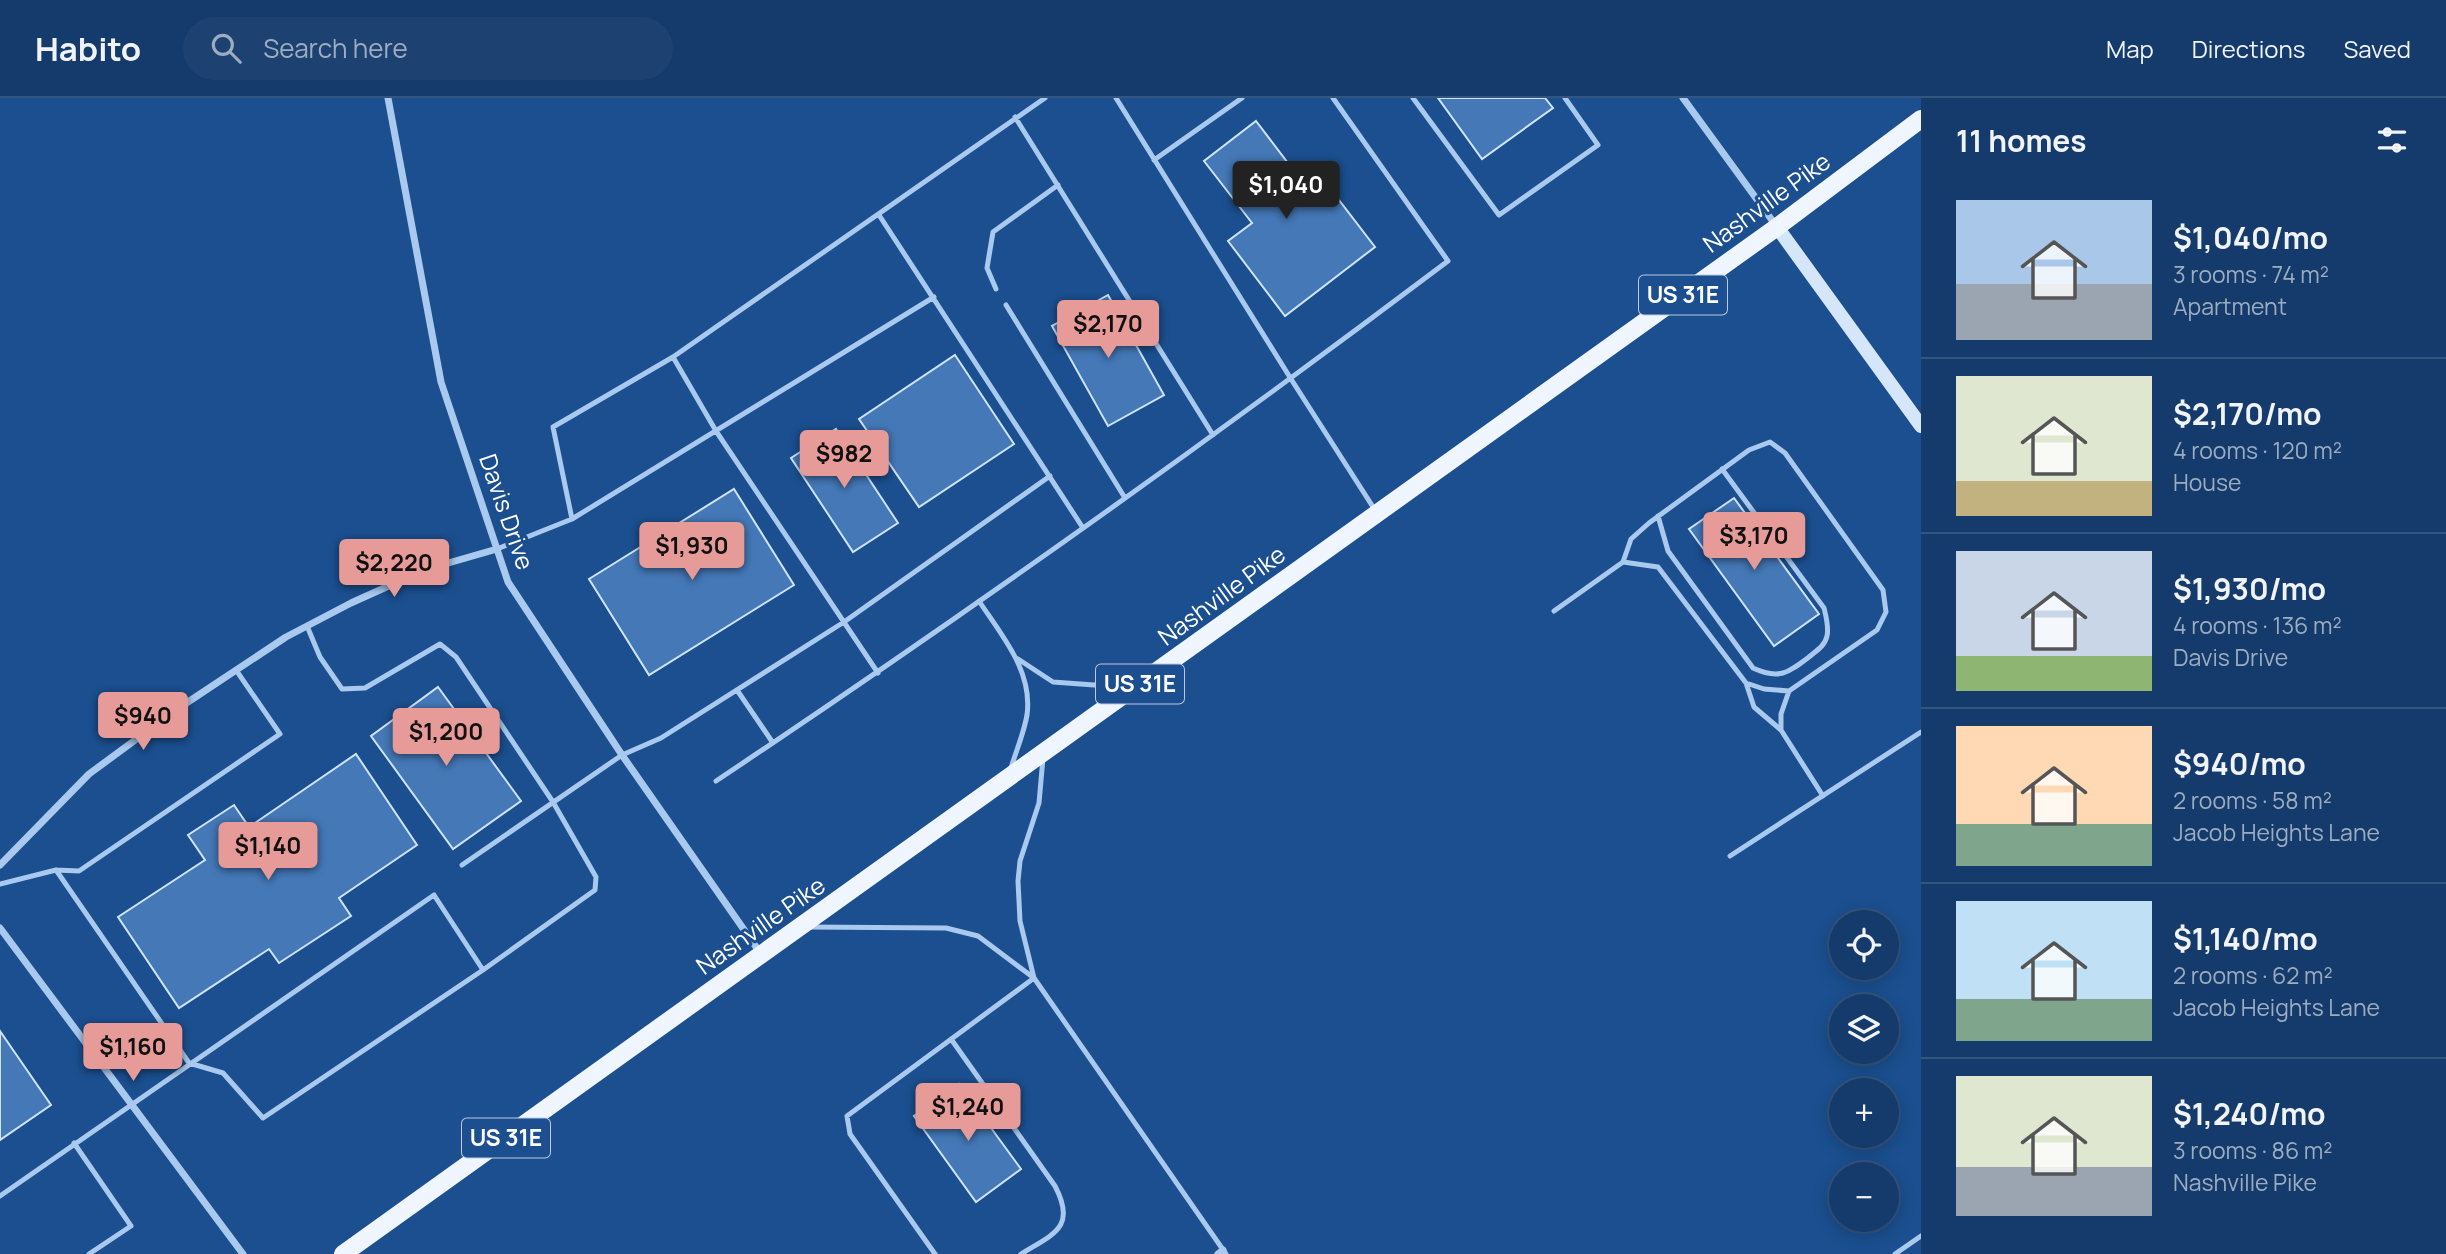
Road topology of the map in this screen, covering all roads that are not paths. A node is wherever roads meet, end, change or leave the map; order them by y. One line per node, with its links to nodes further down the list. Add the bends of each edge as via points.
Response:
1 (388, 98): 30 (street, Davis Drive, via 441,382)
2 (1045, 98): 9 (lane)
3 (1116, 98): 11 (lane)
4 (1242, 98): 11 (lane)
5 (1333, 98): 19 (lane, via 1448,261)
6 (1413, 98): 7 (lane, via 1499,215 1598,145)
7 (1565, 98)
8 (1683, 98): 14 (street)
9 (1015, 117): 12 (lane); 13 (lane)
10 (1921, 119): 14 (main road, Nashville Pike / US 31E)
11 (1154, 160): 19 (lane)
12 (1058, 185): 15 (lane, via 993,232 987,268); 22 (lane)
13 (880, 215): 16 (lane); 18 (lane)
14 (1777, 227): 20 (street); 26 (main road, Nashville Pike / US 31E)
15 (996, 289)
16 (934, 297): 21 (lane); 24 (lane)
17 (1006, 305): 25 (lane)
18 (673, 357): 21 (lane); 28 (lane, via 553,427)
19 (1291, 379): 22 (lane); 26 (lane)
20 (1921, 426)
21 (716, 431): 28 (lane); 34 (lane)
22 (1213, 435): 25 (lane)
23 (1722, 469): 27 (lane); 27 (lane, via 1824,608 1828,635 1823,645 1791,671 1766,674 1753,668 1668,551); 42 (lane, via 1770,442 1785,453 1883,590 1886,612 1877,630)
24 (1050, 476): 29 (lane); 34 (lane)
25 (1125, 498): 29 (lane)
26 (1378, 514): 39 (main road, Nashville Pike / US 31E)
27 (1658, 516): 31 (lane, via 1631,539)
28 (572, 519): 30 (lane)
29 (1083, 528): 32 (lane)
30 (497, 549): 35 (street, via 424,570); 47 (street, Davis Drive, via 508,582)
31 (1623, 562): 33 (lane); 40 (lane, via 1658,567)
32 (979, 601): 36 (lane); 38 (lane)
33 (1554, 611)
34 (844, 622): 38 (lane); 41 (lane)
35 (307, 626): 37 (street); 51 (lane, via 320,657 342,689 365,688 440,644 456,657)
36 (1018, 659): 39 (lane, via 1053,682 1094,685); 48 (lane, via 1027,690 1027,716)
37 (236, 670): 53 (street, via 89,774); 55 (lane, via 280,734 79,871)
38 (878, 673): 45 (lane)
39 (1150, 678): 46 (main road, Nashville Pike / US 31E)
40 (1746, 683): 42 (lane); 43 (lane, via 1754,707)
41 (737, 690): 45 (lane); 47 (lane, via 661,738)
42 (1789, 691): 43 (lane)
43 (1781, 730): 50 (lane)
44 (1921, 732): 50 (lane)
45 (773, 743): 49 (lane)
46 (1043, 754): 48 (main road, Nashville Pike / US 31E); 61 (lane, via 1039,803 1018,881 1020,921)
47 (622, 755): 51 (lane); 59 (street, Davis Drive)
48 (1007, 780): 57 (main road, Nashville Pike / US 31E)
49 (716, 781)
50 (1823, 796): 52 (lane)
51 (553, 803): 54 (lane); 60 (lane, via 596,877 595,890)
52 (1730, 856)
53 (0, 865)
54 (462, 865)
55 (56, 870): 56 (lane); 63 (lane)
56 (0, 884)
57 (801, 927): 59 (main road, Nashville Pike / US 31E); 61 (lane, via 946,928 978,936)
58 (0, 928): 64 (street)
59 (762, 955): 71 (main road, Nashville Pike / US 31E)
60 (483, 970): 63 (lane, via 263,1118 223,1073); 63 (lane, via 435,895)
61 (1034, 978): 62 (lane); 68 (lane)
62 (951, 1039): 72 (lane, via 846,1115 849,1134); 73 (lane, via 1064,1203 1064,1221 1054,1233)
63 (189, 1063): 64 (lane)
64 (131, 1103): 65 (lane); 70 (street)
65 (74, 1143): 66 (lane); 69 (lane, via 131,1226)
66 (0, 1196)
67 (1921, 1236): 74 (lane)
68 (1222, 1253)
69 (89, 1254)
70 (243, 1254)
71 (343, 1254)
72 (935, 1254)
73 (1021, 1254)
74 (1895, 1254)

